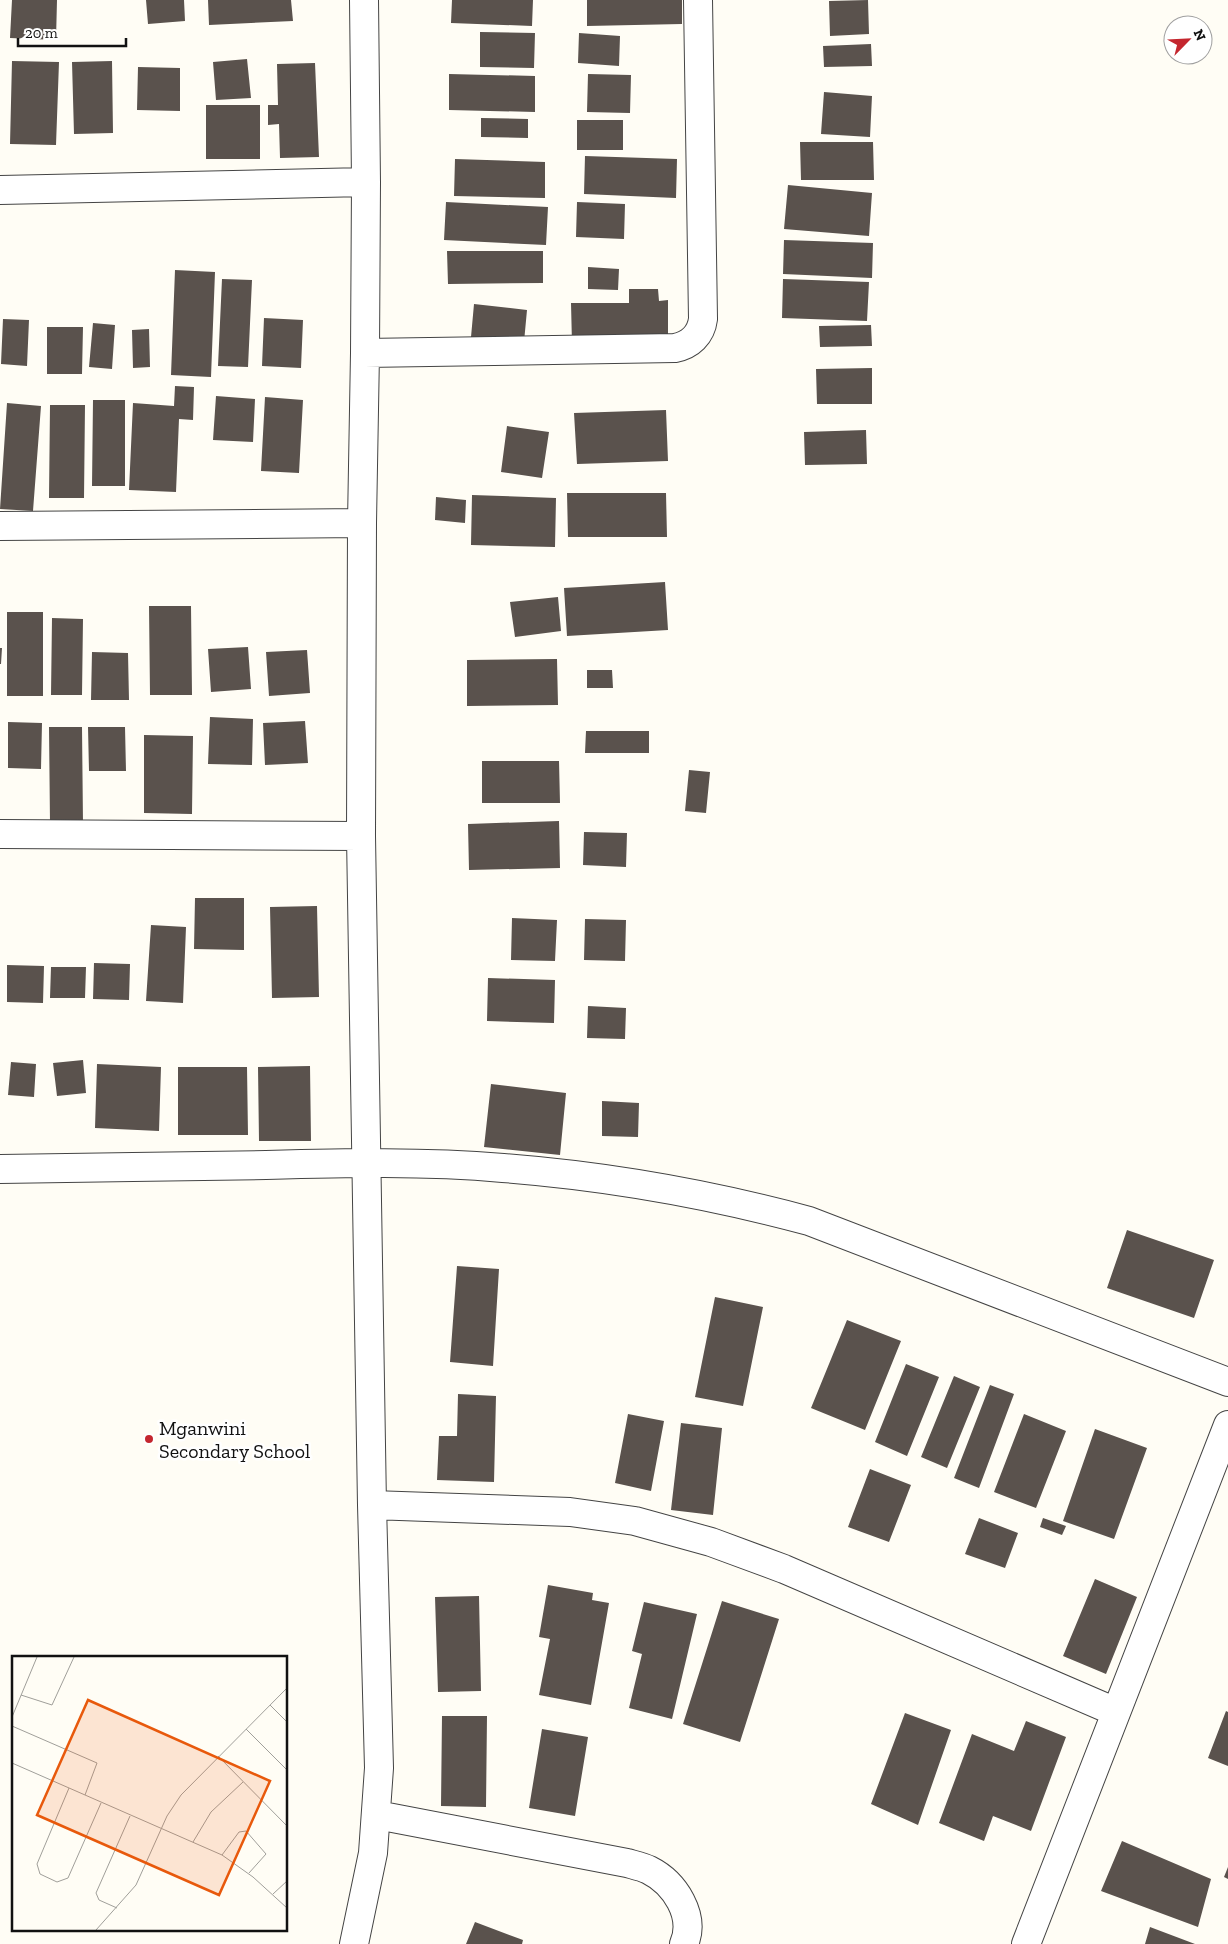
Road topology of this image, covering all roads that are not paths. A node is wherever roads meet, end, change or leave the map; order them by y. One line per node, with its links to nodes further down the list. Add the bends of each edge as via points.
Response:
1 (364, 0): 3 (street)
2 (698, 0): 5 (street, via 703,319 695,338 675,348)
3 (366, 182): 4 (street); 5 (street)
4 (0, 190)
5 (365, 353): 6 (street)
6 (362, 523): 7 (street); 9 (street)
7 (0, 526)
8 (0, 834): 9 (street)
9 (361, 836): 10 (street)
10 (366, 1163): 11 (street); 12 (street, via 502,1168 620,1181 748,1204 809,1221); 14 (street)
11 (0, 1169)
12 (1228, 1382)
13 (1228, 1425): 15 (street)
14 (372, 1504): 15 (street, via 570,1512 635,1521 712,1542 784,1569); 16 (street, via 379,1768)
15 (1116, 1712): 19 (street)
16 (376, 1815): 17 (street, via 373,1854); 18 (street, via 650,1870 677,1895 684,1908 687,1922)
17 (354, 1944)
18 (684, 1944)
19 (1026, 1944)

